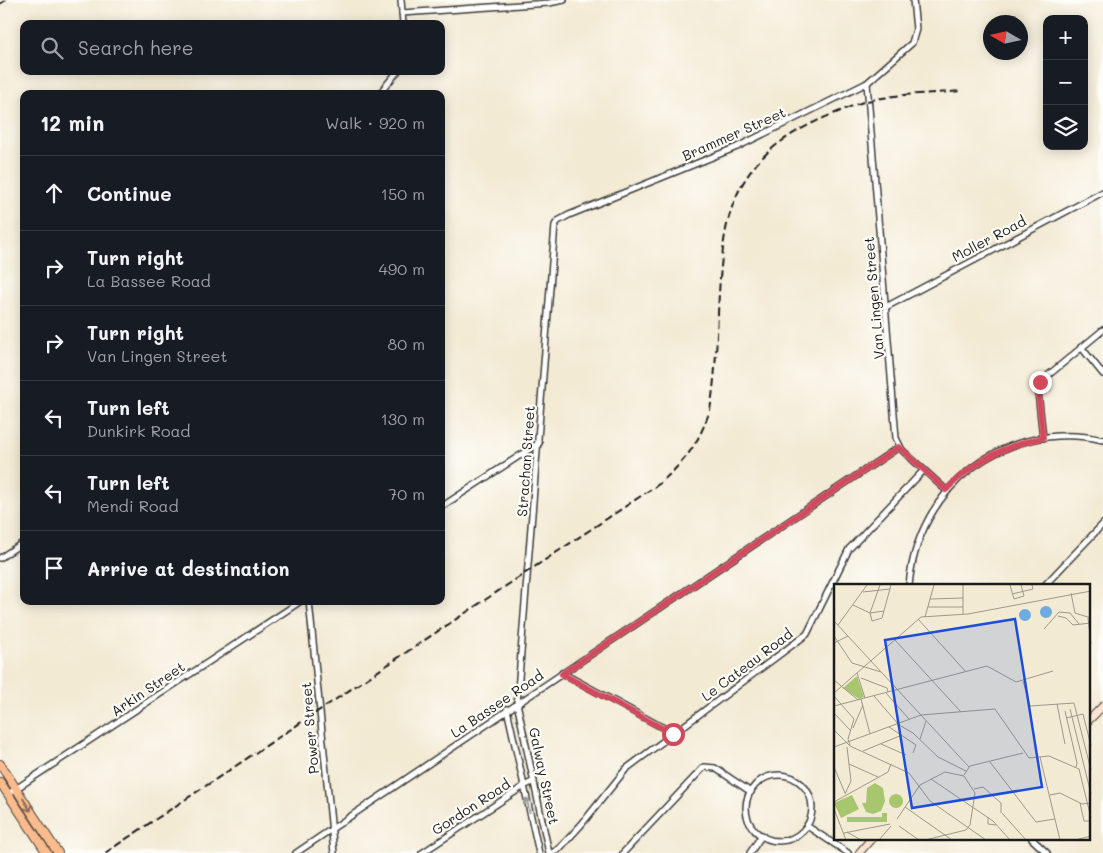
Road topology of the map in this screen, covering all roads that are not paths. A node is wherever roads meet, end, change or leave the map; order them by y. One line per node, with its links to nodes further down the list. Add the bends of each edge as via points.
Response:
1 (401, 0): 4 (street)
2 (913, 0): 7 (street, Brammer Street, via 914,39)
3 (563, 1): 4 (street)
4 (402, 12): 5 (street)
5 (403, 20)
6 (395, 75): 8 (street)
7 (867, 83): 10 (street, Brammer Street, via 737,147); 11 (street, Van Lingen Street)
8 (382, 90)
9 (1103, 192): 11 (street, Moller Road)
10 (558, 221): 17 (street, Strachan Street, via 554,231)
11 (886, 307): 18 (street, Van Lingen Street)
12 (1103, 330): 13 (street)
13 (1081, 348): 14 (street); 15 (street, via 1038,385)
14 (1103, 374)
15 (1043, 438): 16 (street, via 1075,435); 20 (street, via 988,456)
16 (1103, 440)
17 (538, 443): 21 (street); 30 (street, Strachan Street)
18 (899, 447): 19 (street); 29 (street, La Bassee Road)
19 (924, 470): 20 (street); 34 (street, Le Cateau Road, via 849,549 807,634)
20 (946, 490): 25 (street, via 919,537)
21 (445, 504)
22 (1103, 524): 26 (street)
23 (20, 545): 24 (street)
24 (0, 558)
25 (909, 584)
26 (1046, 584)
27 (295, 605): 39 (street, Arkin Street)
28 (310, 605): 43 (street, Power Street)
29 (562, 674): 30 (street, La Bassee Road); 34 (street)
30 (517, 703): 32 (street, La Bassee Road); 36 (street, Galway Street)
31 (1103, 706): 33 (main road)
32 (507, 709): 38 (street, Galway Street); 43 (street, La Bassee Road)
33 (1090, 719)
34 (673, 734): 54 (street, Le Cateau Road, via 626,768 581,825 559,849)
35 (0, 764): 39 (main road)
36 (534, 781): 38 (street, Gordon Road); 54 (street, Galway Street)
37 (0, 782): 41 (main road)
38 (524, 786): 52 (street, Gordon Road); 53 (street, Galway Street, one-way to 38)
39 (18, 789): 41 (street, Arkin Street); 49 (main road, one-way to 49)
40 (751, 792): 42 (street, via 761,781 774,776 795,779 805,788 811,801); 44 (street, via 747,803 748,816); 47 (street, via 715,768 704,767)
41 (8, 794): 48 (main road)
42 (807, 826): 44 (street, via 796,836 785,840 773,840); 58 (street)
43 (332, 830): 50 (street, La Bassee Road); 51 (street, Power Street)
44 (762, 835): 57 (street)
45 (870, 840): 59 (main road)
46 (1033, 840): 60 (street)
47 (629, 846): 55 (street); 56 (street)
48 (47, 853)
49 (58, 853)
50 (296, 853)
51 (334, 853)
52 (422, 853)
53 (539, 853)
54 (551, 853)
55 (623, 853)
56 (631, 853)
57 (750, 853)
58 (848, 853)
59 (860, 853)
60 (1047, 853)

